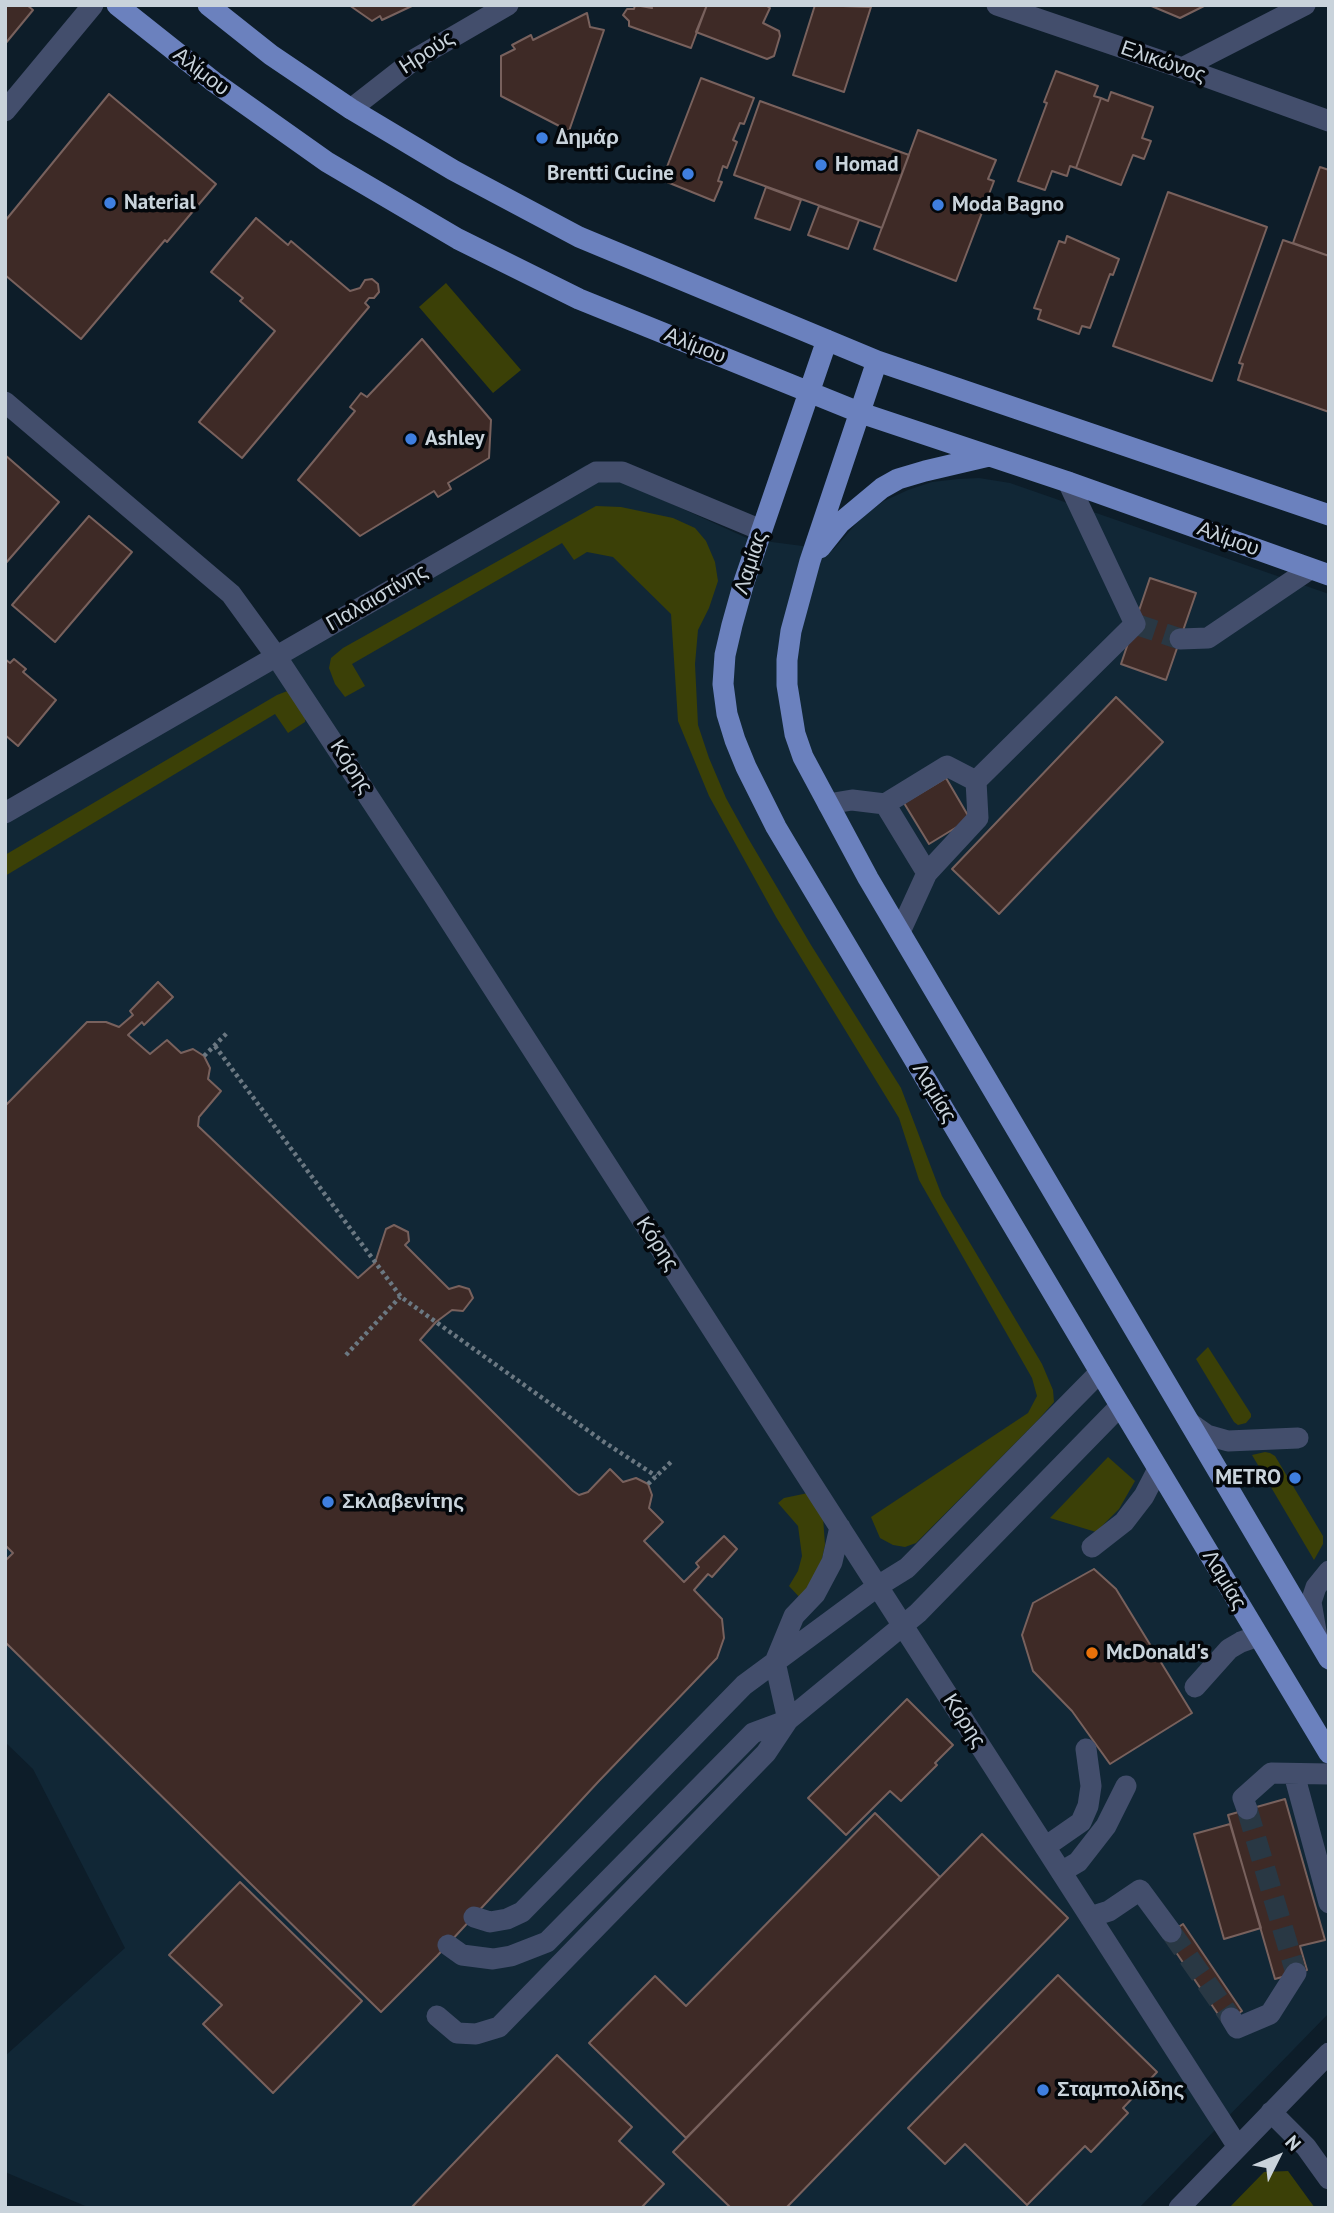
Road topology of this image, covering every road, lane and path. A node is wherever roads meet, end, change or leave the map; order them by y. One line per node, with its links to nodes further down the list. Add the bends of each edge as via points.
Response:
1 (93, 5): 9 (street)
2 (117, 5): 13 (main road, Αλίμου, via 214,82 327,162 458,239 579,299)
3 (208, 5): 8 (main road)
4 (509, 5): 8 (street, Ηρούς, via 415,59)
5 (997, 5): 7 (street, Ελικώνος)
6 (1306, 5): 7 (street)
7 (1182, 68): 10 (street, Ελικώνος)
8 (351, 109): 11 (main road, via 579,237)
9 (5, 111)
10 (1329, 121)
11 (827, 340): 12 (main road); 13 (main road, Λαμίας)
12 (877, 361): 15 (main road); 18 (main road)
13 (809, 392): 15 (main road, Αλίμου); 19 (main road, Λαμίας)
14 (5, 402): 23 (street, Κόρης, via 231,594)
15 (861, 412): 16 (main road, Αλίμου); 20 (main road)
16 (989, 456): 17 (main road, Αλίμου); 20 (main road, via 925,471 882,488 840,523)
17 (1068, 482): 21 (main road, Αλίμου); 24 (street, via 1135,624)
18 (1329, 515)
19 (761, 530): 23 (street, Παλαιστίνης, via 622,472 596,472); 35 (main road, Λαμίας, via 725,655 723,684 735,740 776,827)
20 (810, 561): 25 (main road, via 791,631 787,685 799,746)
21 (1319, 572): 22 (street, via 1208,638)
22 (1180, 639)
23 (276, 656): 27 (street, Παλαιστίνης); 43 (street, Κόρης)
24 (976, 780): 26 (street, via 947,766); 28 (street, via 978,818)
25 (828, 804): 26 (street, via 852,800); 29 (main road)
26 (885, 804): 28 (street)
27 (5, 813)
28 (927, 873): 29 (street)
29 (900, 932): 37 (main road)
30 (228, 1032): 31 (path)
31 (215, 1045): 32 (path); 33 (path)
32 (204, 1056)
33 (401, 1297): 34 (path); 41 (path)
34 (346, 1355)
35 (1100, 1372): 36 (main road, Λαμίας); 46 (street, via 906,1568)
36 (1120, 1406): 40 (main road, Λαμίας); 47 (street)
37 (1190, 1423): 38 (street, via 1207,1435 1228,1441); 49 (main road)
38 (1298, 1437)
39 (673, 1461): 41 (path)
40 (1157, 1469): 44 (street, via 1124,1521); 48 (main road, Λαμίας)
41 (656, 1476): 42 (path)
42 (648, 1484)
43 (840, 1527): 46 (street, Κόρης); 51 (street, via 832,1562 815,1594 794,1616)
44 (1092, 1548)
45 (1329, 1572): 49 (street, via 1315,1587 1311,1602)
46 (878, 1586): 47 (street, Κόρης); 51 (street)
47 (903, 1626): 53 (street); 60 (street, Κόρης)
48 (1258, 1636): 52 (street, via 1229,1649); 55 (main road, Λαμίας)
49 (1317, 1639): 50 (main road)
50 (1329, 1658)
51 (775, 1662): 53 (street); 63 (street, via 744,1685 522,1912 490,1922)
52 (1195, 1687)
53 (788, 1720): 66 (street, via 753,1733 547,1942 493,1959 462,1955); 68 (street, via 766,1753 499,2027 476,2034 457,2033)
54 (1086, 1749): 60 (street, via 1091,1786 1088,1806 1081,1822)
55 (1329, 1753)
56 (1294, 1774): 57 (street); 59 (street, via 1270,1773 1243,1798); 62 (street)
57 (1329, 1774)
58 (1126, 1786): 61 (street, via 1106,1826 1078,1862)
59 (1247, 1810)
60 (1045, 1847): 61 (street, Κόρης)
61 (1061, 1872): 64 (street, Κόρης)
62 (1329, 1903)
63 (474, 1917)
64 (1090, 1917): 65 (street, via 1140,1890); 72 (street, Κόρης)
65 (1171, 1932)
66 (448, 1945)
67 (1296, 1973): 69 (street, via 1270,2014 1237,2028)
68 (437, 2016)
69 (1231, 2018)
70 (1329, 2053): 71 (street)
71 (1271, 2112): 72 (street); 73 (street, via 1306,2147)
72 (1238, 2147): 74 (street)
73 (1329, 2179)
74 (1179, 2208)

